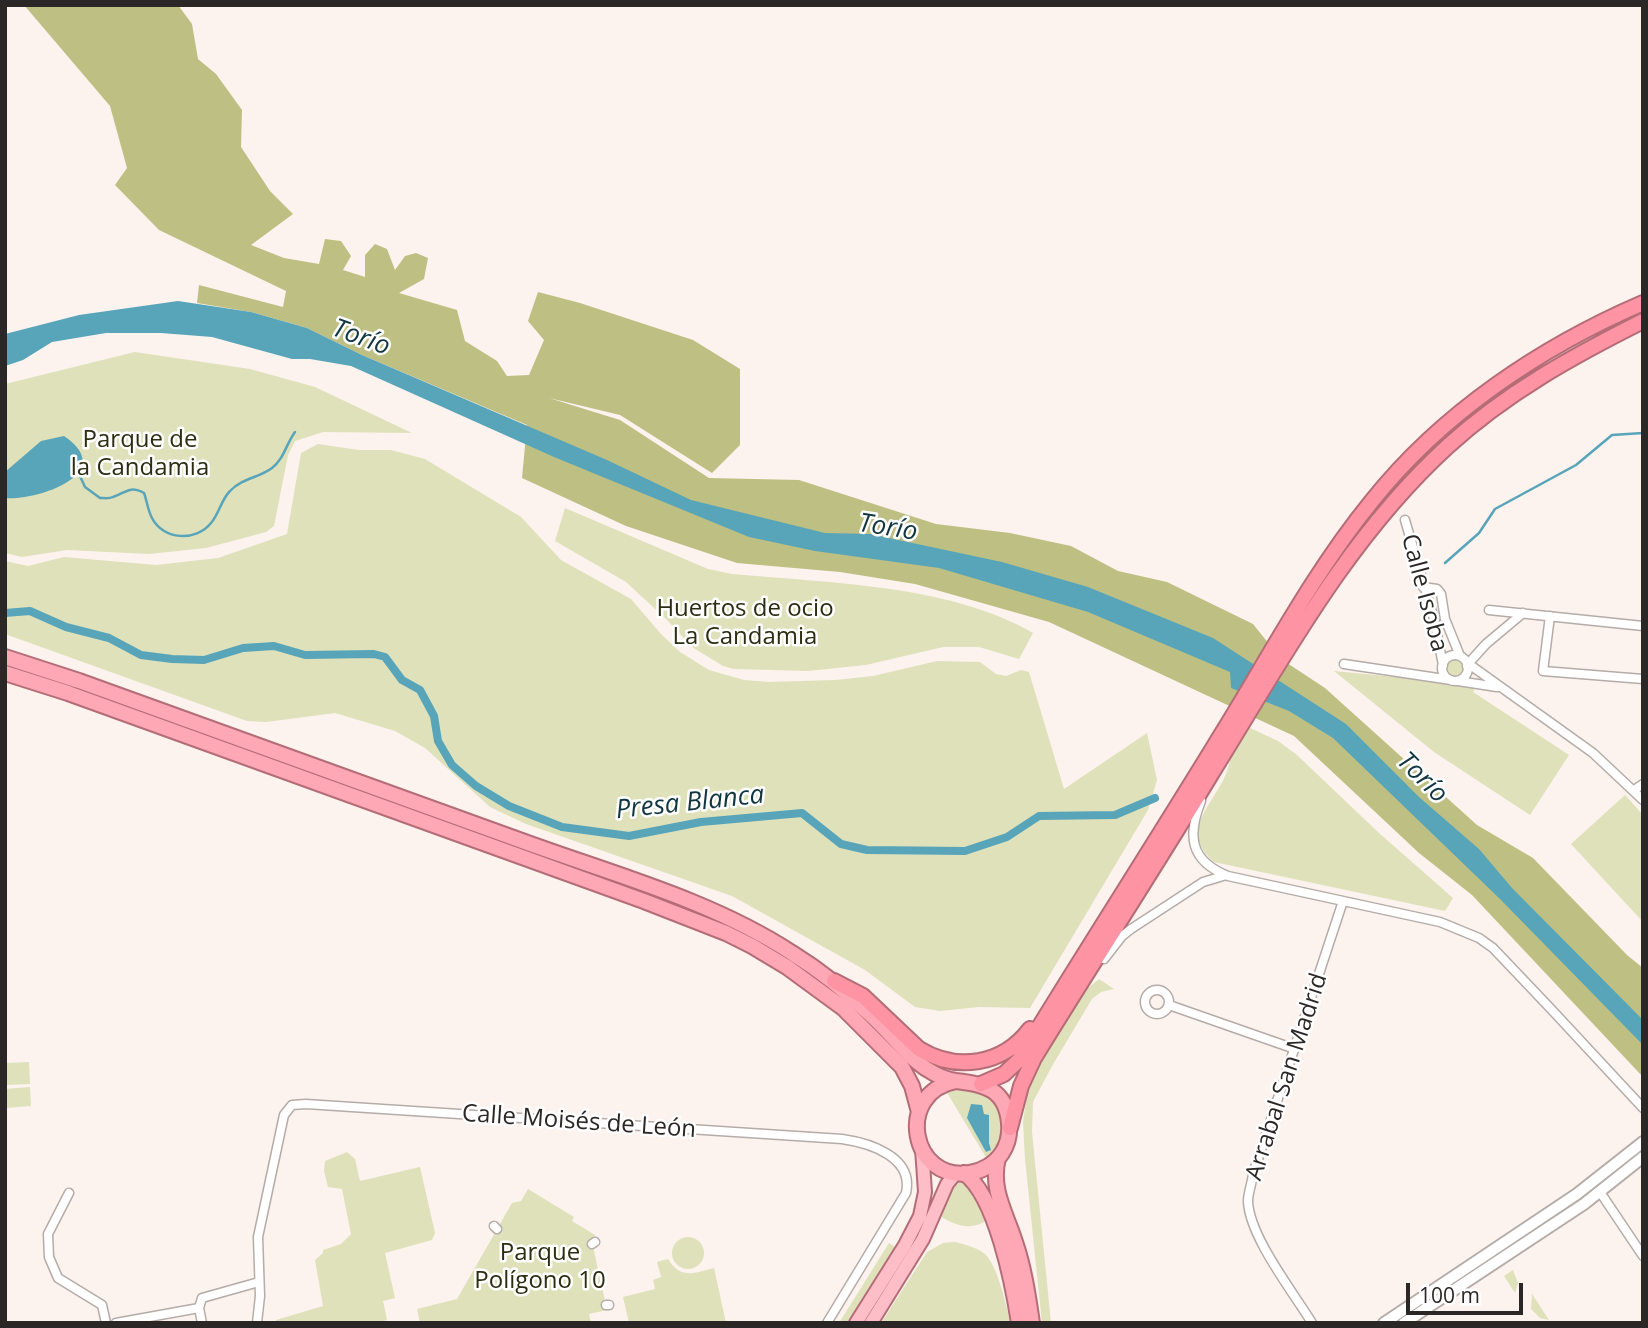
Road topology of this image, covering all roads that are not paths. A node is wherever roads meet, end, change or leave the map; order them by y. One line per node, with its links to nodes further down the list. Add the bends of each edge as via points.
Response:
1 (1643, 303): 5 (highway, via 1525,365 1432,437 1371,501)
2 (1643, 321): 5 (highway, via 1581,352 1505,399 1447,447 1382,515)
3 (1405, 520): 4 (street, Calle Isoba)
4 (1423, 587): 10 (street, via 1441,594 1448,632); 14 (street, Calle Isoba)
5 (1304, 610): 20 (highway)
6 (1489, 610): 7 (street)
7 (1523, 613): 8 (street); 13 (street)
8 (1550, 616): 9 (street); 17 (street, via 1543,671)
9 (1643, 626)
10 (1460, 656): 13 (street); 14 (street, via 1448,657)
11 (5, 657): 30 (highway, via 712,911 776,943)
12 (1344, 664): 16 (street)
13 (1467, 665): 18 (street, via 1466,674); 19 (street)
14 (1443, 667): 16 (street); 18 (street, via 1446,677)
15 (5, 673): 37 (highway, via 726,933 787,967 860,1023 908,1075)
16 (1427, 677): 18 (street)
17 (1643, 679)
18 (1454, 680): 19 (street)
19 (1500, 688): 23 (street, via 1593,752)
20 (1228, 735): 21 (highway); 32 (highway)
21 (1213, 772): 25 (street, via 1192,828); 29 (highway)
22 (1643, 784): 23 (street)
23 (1634, 790): 24 (street)
24 (1643, 800)
25 (1204, 863): 26 (street); 27 (street)
26 (1228, 876): 27 (street); 28 (street)
27 (1193, 887): 29 (street, via 1122,936)
28 (1343, 901): 33 (street, Arrabal San Madrid); 36 (street, via 1440,922 1479,938)
29 (1084, 978): 38 (highway, via 1025,1074)
30 (834, 981): 32 (highway, via 863,996 919,1049 951,1062 982,1062 1004,1053); 34 (highway, via 917,1062)
31 (1169, 1005): 33 (street)
32 (1053, 1006): 35 (highway, via 1011,1069)
33 (1295, 1049): 58 (street, Arrabal San Madrid, via 1248,1200 1259,1238)
34 (956, 1081): 35 (highway); 37 (highway, via 930,1093)
35 (981, 1084): 38 (highway, via 1004,1104)
36 (1643, 1108)
37 (919, 1112): 40 (highway, via 916,1130)
38 (1010, 1128): 42 (highway)
39 (1643, 1142): 59 (main road, via 1577,1194)
40 (922, 1149): 43 (highway, via 931,1162); 54 (main road, via 926,1177 920,1216)
41 (1643, 1157): 44 (main road)
42 (998, 1158): 43 (highway, via 987,1167); 57 (highway, via 996,1187 1016,1244)
43 (960, 1173): 55 (main road, via 947,1184 923,1239); 56 (highway, via 978,1186 996,1228)
44 (1600, 1192): 46 (street); 60 (main road)
45 (69, 1193): 49 (street, via 48,1234 49,1257 58,1278 102,1304)
46 (1643, 1256)
47 (259, 1282): 48 (street, via 202,1298); 52 (street, Calle Moisés de León); 53 (street, Calle Moisés de León, via 258,1237 284,1115 292,1105 801,1136 873,1146 901,1166 908,1181 906,1193)
48 (199, 1308): 50 (street); 51 (street)
49 (106, 1323)
50 (116, 1323)
51 (202, 1323)
52 (257, 1323)
53 (827, 1323)
54 (856, 1323)
55 (871, 1323)
56 (1019, 1323)
57 (1032, 1323)
58 (1312, 1323)
59 (1384, 1323)
60 (1404, 1323)

